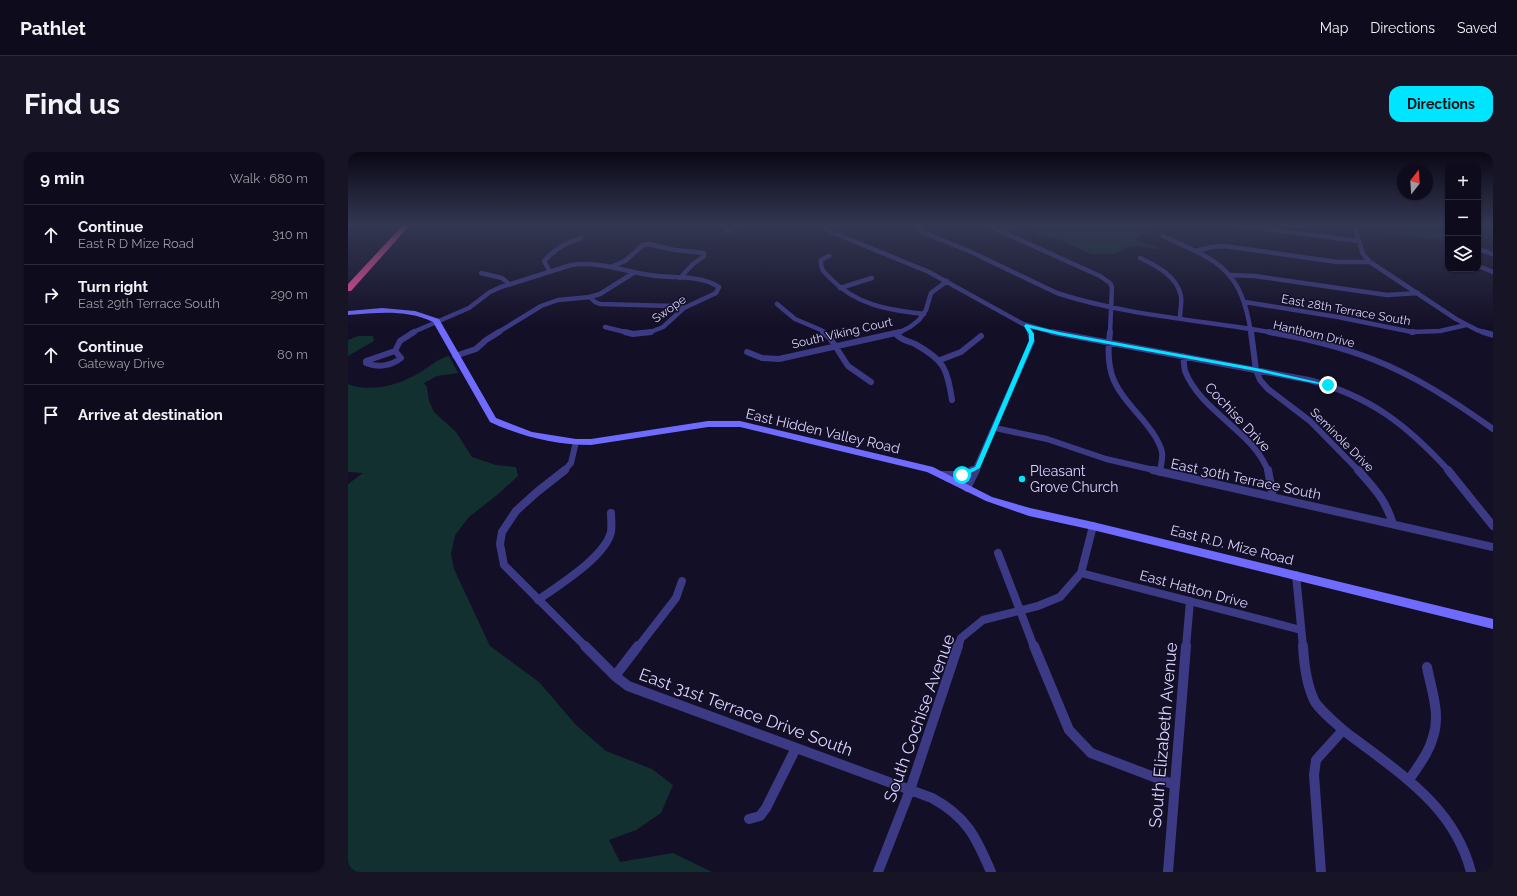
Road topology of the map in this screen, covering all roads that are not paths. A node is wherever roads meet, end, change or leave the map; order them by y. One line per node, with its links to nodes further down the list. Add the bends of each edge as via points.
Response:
1 (368, 259): 24 (highway)
2 (376, 259): 28 (highway)
3 (546, 259): 17 (street, via 544,261)
4 (628, 259): 15 (street)
5 (701, 259): 22 (street)
6 (824, 259): 27 (street, via 820,266)
7 (898, 259): 25 (street)
8 (985, 259): 33 (street, Hanthorn Drive, via 1057,293 1084,302)
9 (1062, 259): 33 (street, via 1105,278 1112,287)
10 (1141, 259): 37 (street, via 1162,270 1176,284 1181,296)
11 (1210, 259): 21 (street, Seminole Drive)
12 (1313, 259): 14 (street)
13 (1367, 259): 14 (street)
14 (1370, 262): 29 (street)
15 (613, 266): 17 (street, via 583,262); 18 (street)
16 (1481, 267): 19 (street)
17 (550, 272): 26 (street)
18 (635, 272): 22 (street); 30 (street, via 605,291)
19 (1493, 272)
20 (481, 273): 26 (street, via 502,278)
21 (1230, 275): 29 (street, via 1255,276 1387,295); 31 (street, Seminole Drive, via 1238,285)
22 (680, 278): 34 (street, Swope, via 710,281 718,287 716,293 709,298)
23 (872, 278): 27 (street)
24 (348, 280)
25 (947, 281): 36 (street, South Viking Court, via 931,293); 41 (street)
26 (509, 284): 38 (street, via 490,292 469,308)
27 (840, 288): 36 (street, via 850,297 874,306)
28 (348, 289)
29 (1418, 293): 39 (street)
30 (590, 297): 34 (street, via 600,304); 50 (street, via 569,298 546,304 483,342 476,349)
31 (1245, 302): 39 (street, East 28th Terrace South, via 1412,332 1430,332); 42 (street, Seminole Drive)
32 (777, 304): 47 (street, via 795,319 821,330)
33 (1112, 307): 37 (street, Hanthorn Drive); 46 (street)
34 (684, 308): 40 (street, Swope, via 663,327 648,333 633,334)
35 (348, 313): 38 (main road, via 406,311 428,316)
36 (924, 314): 43 (street, South Viking Court, via 910,327)
37 (1180, 318): 42 (street, Hanthorn Drive)
38 (436, 321): 48 (street, via 402,339); 50 (main road, East Hidden Valley Road)
39 (1466, 325): 44 (street)
40 (605, 326)
41 (1026, 326): 46 (street); 56 (street, via 1032,341)
42 (1250, 330): 53 (street, Seminole Drive); 57 (street, Hanthorn Drive, via 1320,343 1372,359 1441,393)
43 (896, 334): 47 (street, South Viking Court); 52 (street)
44 (1493, 335)
45 (981, 336): 52 (street, via 961,352)
46 (1108, 342): 51 (street); 60 (street, via 1112,379 1125,401 1156,438 1162,454)
47 (835, 346): 49 (street, South Viking Court, via 779,359 765,359); 54 (street, via 848,366)
48 (395, 351): 48 (street, via 401,358 393,364 374,366 366,363)
49 (747, 352)
50 (455, 355): 58 (main road, East Hidden Valley Road, via 494,420 531,435)
51 (1183, 356): 53 (street); 63 (street, Cochise Drive, via 1184,370 1194,388 1262,458 1271,477)
52 (940, 360): 55 (street, via 947,373)
53 (1256, 370): 65 (street, Seminole Drive, via 1268,389 1310,421 1351,462 1382,498); 67 (street, via 1328,385 1355,395 1381,410 1431,451)
54 (871, 382)
55 (952, 400)
56 (996, 428): 59 (street); 60 (street, East 30th Terrace South, via 1047,439 1106,459)
57 (1493, 429)
58 (576, 442): 61 (main road, East Hidden Valley Road, via 591,442 708,424 740,424 930,469); 73 (street, East 31st Terrace Drive South, via 570,463 508,519 500,540 504,565)
59 (977, 468): 61 (street, via 962,475); 62 (street)
60 (1160, 472): 63 (street, East 30th Terrace South)
61 (943, 475): 62 (main road, East Hidden Valley Road)
62 (967, 488): 66 (main road, East R.D. Mize Road, via 989,500)
63 (1273, 497): 65 (street, East 30th Terrace South)
64 (611, 513): 73 (street, via 611,532 601,550 588,565)
65 (1393, 524): 68 (street, East 30th Terrace South)
66 (1093, 526): 70 (street, South Cochise Avenue); 71 (main road, East R.D. Mize Road)
67 (1493, 526)
68 (1493, 547)
69 (998, 553): 75 (street)
70 (1081, 573): 74 (street, East Hatton Drive); 75 (street, South Cochise Avenue, via 1060,597)
71 (1296, 575): 76 (main road, East R.D. Mize Road); 77 (street)
72 (682, 581): 79 (street, via 676,598)
73 (538, 600): 79 (street, East 31st Terrace Drive South)
74 (1190, 601): 77 (street, East Hatton Drive); 83 (street, South Elizabeth Avenue)
75 (1019, 610): 83 (street, via 1069,730 1091,753); 84 (street, South Cochise Avenue, via 983,620 961,638)
76 (1493, 624)
77 (1301, 630): 80 (street, via 1305,673 1314,701)
78 (1427, 666): 82 (street, via 1435,714 1435,731)
79 (615, 676): 81 (street, East 31st Terrace Drive South, via 634,689)
80 (1342, 730): 82 (street); 89 (street, via 1316,760 1314,775)
81 (796, 748): 84 (street, East 31st Terrace Drive South); 85 (street, via 766,808 760,816)
82 (1409, 780): 90 (street, via 1429,798 1449,823 1467,856)
83 (1175, 785): 88 (street, South Elizabeth Avenue)
84 (910, 790): 86 (street, South Cochise Avenue); 87 (street, East 31st Terrace Drive South, via 946,805 960,816 973,834)
85 (749, 820)
86 (878, 872)
87 (991, 872)
88 (1168, 872)
89 (1321, 872)
90 (1471, 872)

